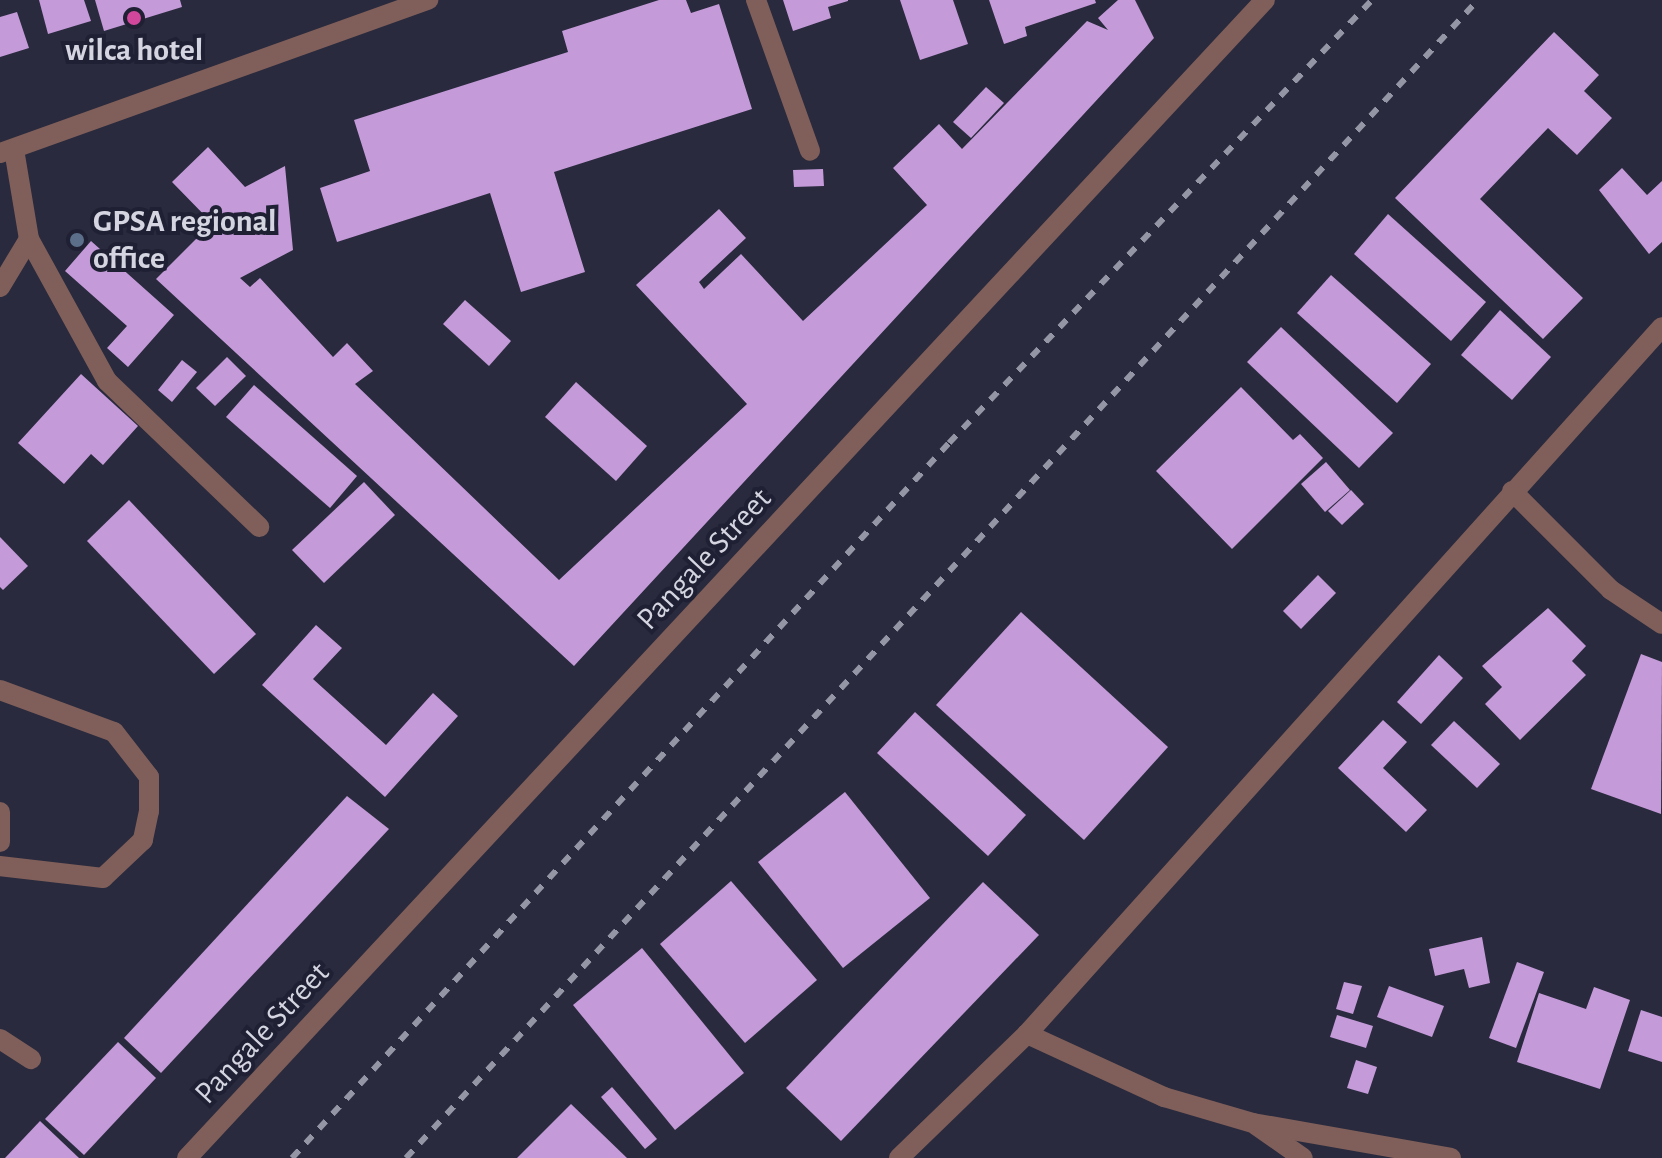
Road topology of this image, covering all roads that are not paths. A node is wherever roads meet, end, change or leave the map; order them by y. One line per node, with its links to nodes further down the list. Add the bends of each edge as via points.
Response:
1 (428, 0): 4 (street)
2 (756, 0): 5 (street)
3 (1265, 0): 20 (street, Pangale Street)
4 (7, 151): 6 (street)
5 (810, 151)
6 (29, 239): 7 (street); 10 (street, via 107,381)
7 (0, 287)
8 (1662, 327): 9 (street)
9 (1512, 491): 11 (street, via 1611,590); 16 (street)
10 (259, 527)
11 (1662, 624)
12 (0, 690): 15 (street, via 114,732 149,777 143,840 103,878)
13 (0, 812): 14 (street)
14 (0, 842)
15 (0, 866)
16 (1027, 1034): 19 (street, via 1164,1097); 21 (street)
17 (0, 1039): 18 (street)
18 (31, 1059)
19 (1253, 1123): 22 (street); 23 (street)
20 (187, 1158)
21 (899, 1158)
22 (1303, 1158)
23 (1451, 1158)

